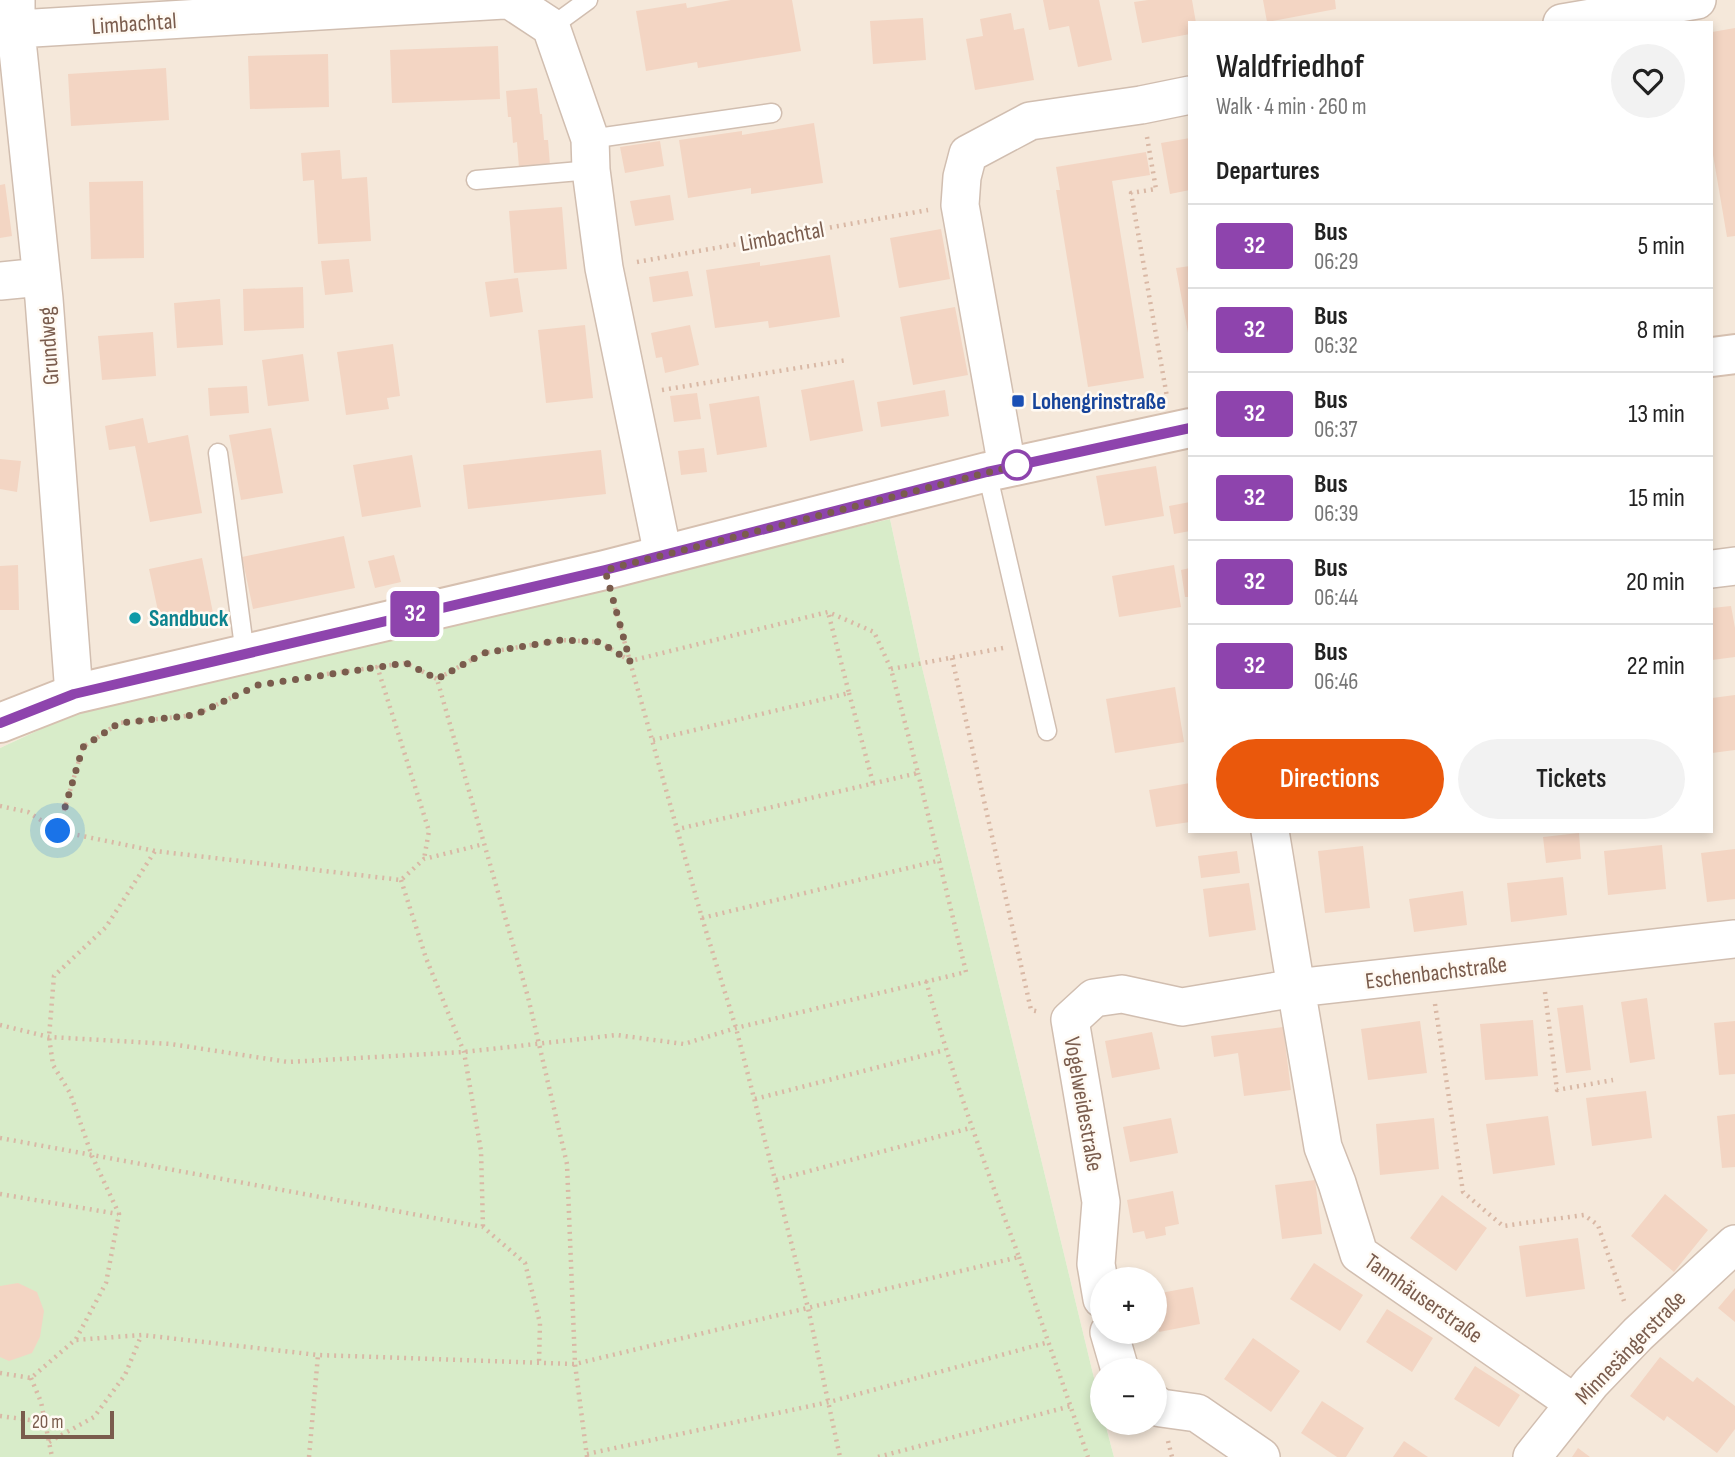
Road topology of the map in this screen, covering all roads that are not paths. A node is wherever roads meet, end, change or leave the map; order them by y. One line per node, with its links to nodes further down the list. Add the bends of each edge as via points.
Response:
1 (504, 0): 5 (street, Limbachtal)
2 (510, 0): 7 (street)
3 (588, 0): 7 (lane)
4 (1697, 0): 6 (street)
5 (11, 20): 12 (street, Grundweg)
6 (1574, 21)
7 (551, 27): 10 (street)
8 (1188, 95): 18 (street, via 1030,121 968,154 960,205)
9 (772, 113): 10 (lane)
10 (591, 154): 11 (lane); 19 (street, via 604,268)
11 (476, 180)
12 (41, 276): 13 (street); 23 (street, Grundweg)
13 (0, 281)
14 (1735, 354): 15 (main road)
15 (1713, 357)
16 (1181, 430): 18 (main road)
17 (218, 453): 22 (lane)
18 (997, 469): 19 (main road); 25 (lane)
19 (663, 555): 22 (main road)
20 (1735, 565): 21 (street)
21 (1713, 569)
22 (245, 672): 23 (main road)
23 (74, 694): 24 (main road)
24 (0, 723)
25 (1047, 731)
26 (1270, 833): 28 (street)
27 (1735, 939): 28 (street, Eschenbachstraße)
28 (1296, 988): 30 (street, Vogelweidestraße, via 1182,1007 1122,993 1094,998 1070,1020 1101,1202); 31 (street, Tannhäuserstraße, via 1323,1147 1359,1254)
29 (1735, 1244): 31 (street, Minnesängerstraße, via 1638,1334)
30 (1097, 1267)
31 (1574, 1403): 34 (street, Minnesängerstraße)
32 (1167, 1409): 33 (street, via 1197,1413)
33 (1261, 1457)
34 (1532, 1457)

